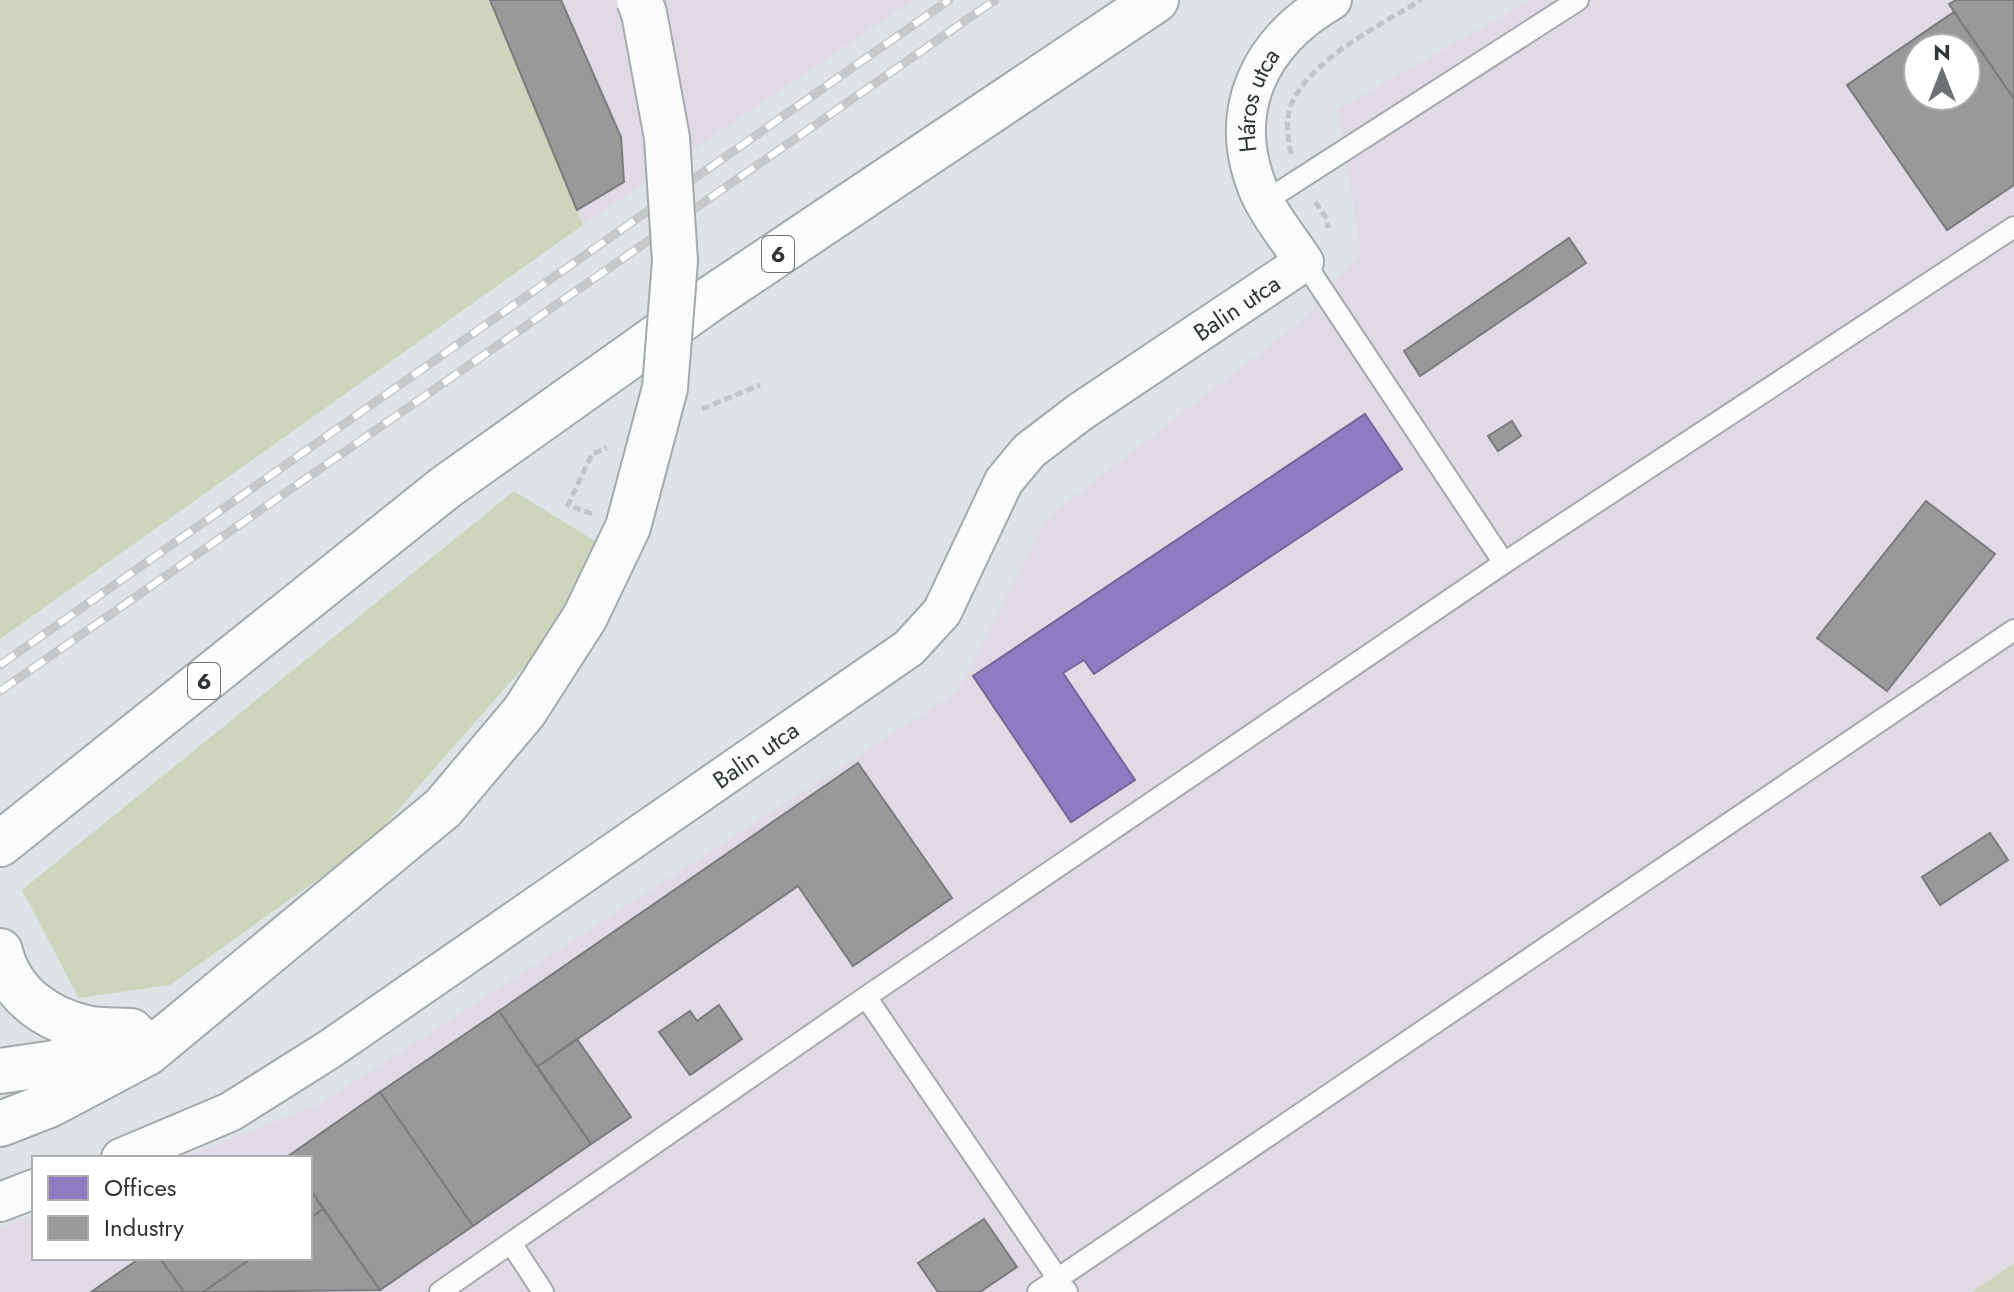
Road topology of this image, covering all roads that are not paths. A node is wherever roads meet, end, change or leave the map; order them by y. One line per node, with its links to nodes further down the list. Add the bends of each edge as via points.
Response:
1 (639, 0): 12 (street, bridge, via 667,138 675,261 665,388 628,527 585,617 524,712 443,808)
2 (1156, 0): 10 (street, 6, via 713,297 446,487)
3 (1332, 0): 5 (street, Háros utca, via 1279,41 1253,81 1245,122 1247,154)
4 (1578, 0): 5 (lane)
5 (1264, 202): 7 (street, Háros utca)
6 (2014, 227): 8 (lane)
7 (1304, 262): 8 (lane); 17 (street, Balin utca, via 1029,451 1004,481 942,612 909,648 330,1049 230,1112)
8 (1504, 563): 13 (lane)
9 (2014, 630): 21 (lane)
10 (0, 844)
11 (0, 951): 14 (street, via 22,995 46,1014 87,1029)
12 (234, 979): 14 (street); 16 (street, via 147,1053 49,1105)
13 (866, 997): 20 (lane); 21 (lane)
14 (141, 1031): 15 (street, via 55,1063)
15 (0, 1071)
16 (0, 1124)
17 (126, 1156)
18 (32, 1190): 19 (street)
19 (0, 1202)
20 (511, 1243): 22 (lane); 23 (lane)
21 (1062, 1285): 24 (lane)
22 (440, 1292)
23 (543, 1292)
24 (1038, 1292)

